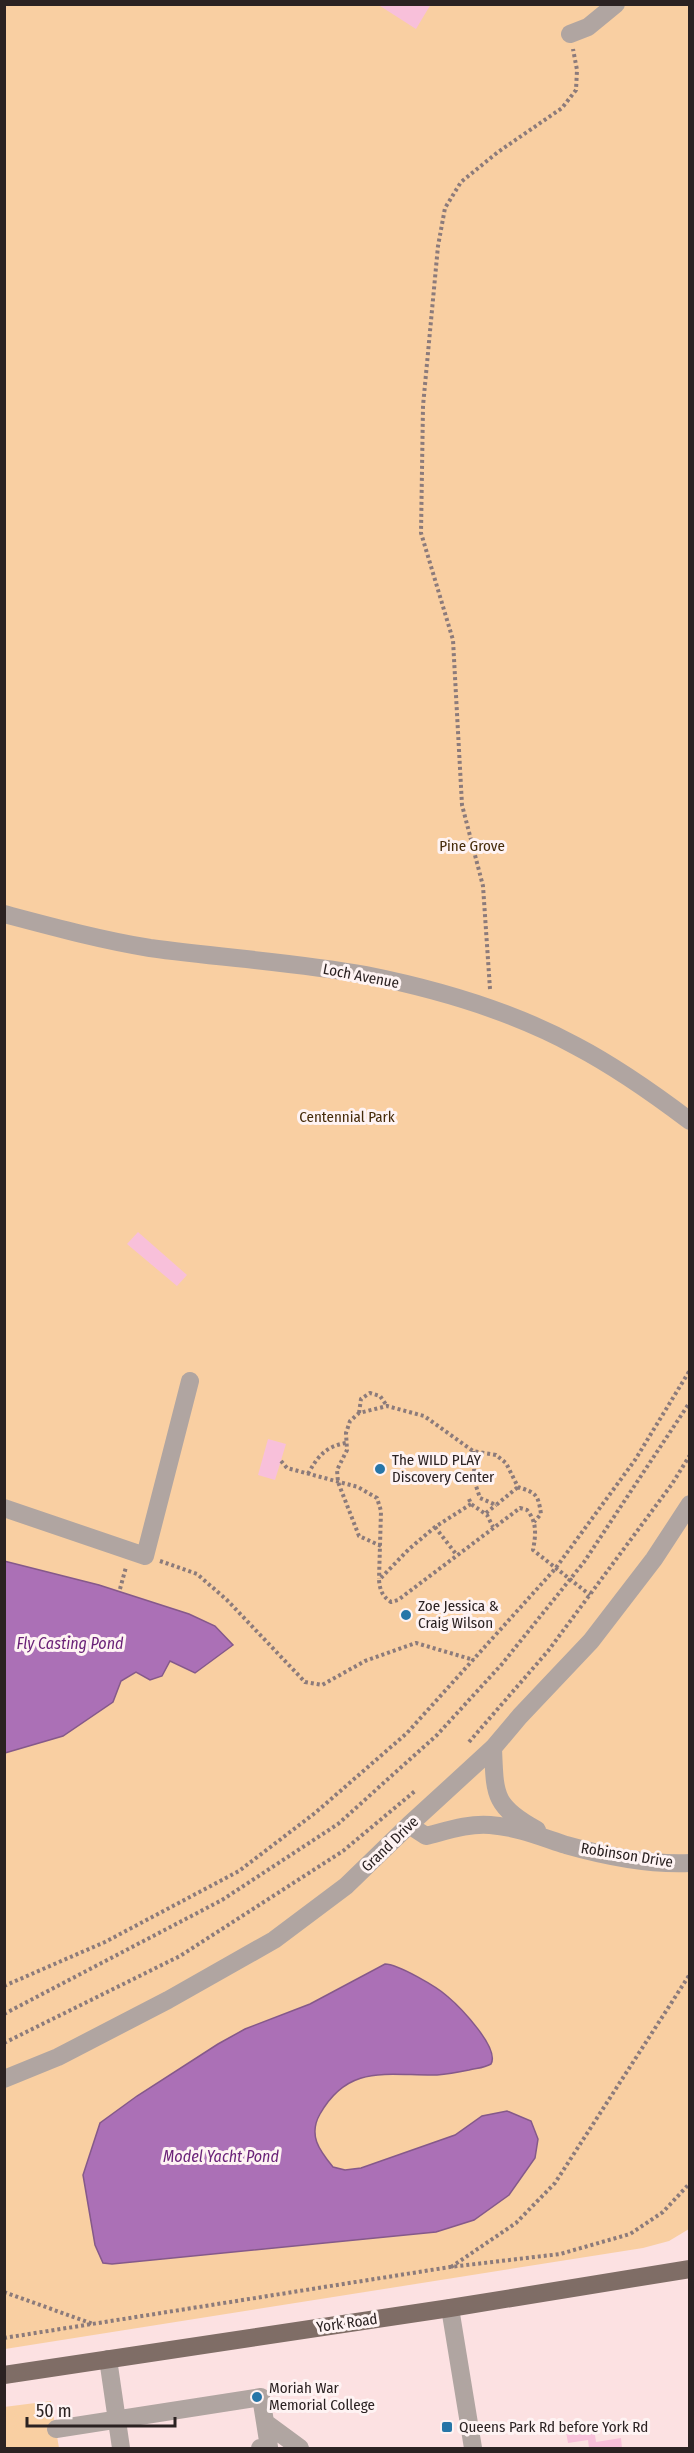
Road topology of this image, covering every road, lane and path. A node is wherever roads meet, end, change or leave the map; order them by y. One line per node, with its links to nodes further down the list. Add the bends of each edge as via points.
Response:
1 (616, 4): 2 (street, via 588,27)
2 (570, 34): 4 (path, via 577,70 576,90 562,108 461,182 446,208 438,246 423,406 421,533 453,640 462,805 483,886)
3 (4, 914): 4 (street, Loch Avenue, via 73,933 148,947 367,976 453,996)
4 (491, 1010): 5 (street, Loch Avenue, via 574,1044)
5 (690, 1120)
6 (690, 1370): 28 (path, via 635,1460)
7 (190, 1381): 27 (street)
8 (690, 1402): 30 (path)
9 (387, 1406): 10 (path); 10 (path, via 380,1396 370,1393 361,1399); 12 (path, via 424,1416)
10 (359, 1413): 11 (path, via 350,1422)
11 (346, 1443): 15 (path, via 335,1444 317,1456); 16 (path, via 347,1450 337,1470)
12 (473, 1452): 17 (path, via 495,1455 506,1463); 19 (path, via 480,1498)
13 (690, 1455): 31 (path)
14 (281, 1461): 15 (path, via 287,1468)
15 (308, 1474): 16 (path)
16 (338, 1482): 25 (path, via 359,1536); 25 (path, via 377,1498)
17 (518, 1487): 19 (path); 22 (path, via 534,1492 538,1499 541,1514)
18 (690, 1504): 34 (street, Grand Drive, via 654,1559 591,1641)
19 (496, 1505): 21 (path)
20 (4, 1508): 27 (street)
21 (486, 1513): 23 (path, via 470,1502); 24 (path)
22 (534, 1522): 24 (path, via 527,1510 520,1508); 28 (path, via 533,1550)
23 (435, 1527): 26 (path); 29 (path)
24 (493, 1527): 26 (path)
25 (381, 1546): 29 (path)
26 (456, 1554): 29 (path, via 398,1600 391,1602 385,1598)
27 (145, 1556): 32 (path, via 197,1574 305,1682 322,1685 365,1662 416,1643)
28 (555, 1569): 30 (path); 32 (path)
29 (379, 1580)
30 (570, 1580): 31 (path); 41 (path, via 502,1664 436,1735 338,1824 222,1900)
31 (590, 1595): 33 (path, via 548,1651)
32 (474, 1660): 40 (path, via 407,1733 315,1813 239,1871 105,1942)
33 (464, 1748)
34 (493, 1748): 36 (street, Grand Drive); 37 (street, Robinson Drive, via 495,1785 501,1804)
35 (421, 1786): 42 (path, via 344,1851 180,1956)
36 (409, 1825): 37 (street, Robinson Drive, via 426,1836 489,1825 532,1832); 43 (street, Grand Drive, via 346,1886 274,1940 58,2057)
37 (565, 1844): 38 (street, Robinson Drive, via 642,1860)
38 (690, 1863)
39 (690, 1974): 45 (path, via 555,2183 516,2223)
40 (4, 1986)
41 (4, 2013)
42 (4, 2043)
43 (4, 2079)
44 (690, 2183): 45 (path, via 663,2212 630,2234 560,2254)
45 (450, 2267): 49 (path)
46 (690, 2268): 48 (main road, York Road)
47 (4, 2292): 49 (path)
48 (450, 2308): 51 (main road, York Road); 59 (street)
49 (93, 2324): 50 (path)
50 (4, 2338)
51 (108, 2359): 52 (main road, York Road); 53 (street)
52 (4, 2375)
53 (117, 2419): 54 (street, via 261,2397); 55 (street); 56 (street)
54 (266, 2423): 57 (street); 58 (street)
55 (56, 2429)
56 (121, 2448)
57 (268, 2448)
58 (300, 2448)
59 (473, 2448)

